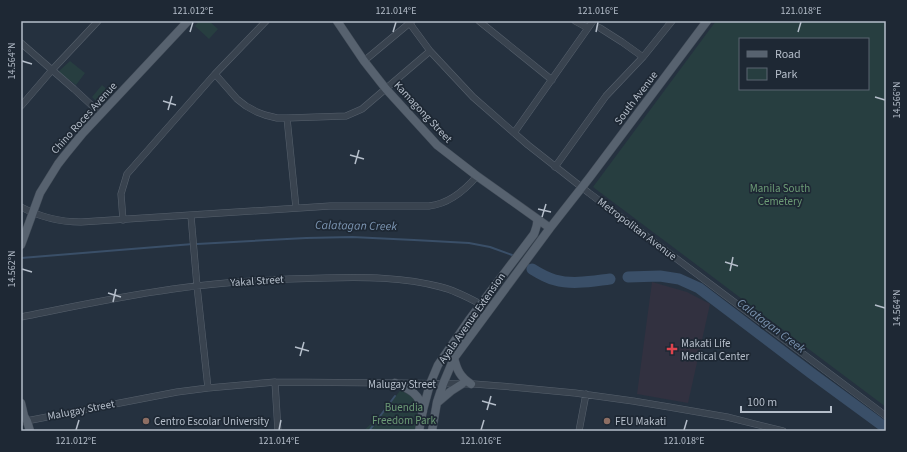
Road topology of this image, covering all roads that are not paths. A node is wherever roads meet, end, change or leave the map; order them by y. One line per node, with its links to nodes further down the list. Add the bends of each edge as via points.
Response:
1 (98, 21): 17 (street)
2 (188, 21): 22 (main road, Chino Roces Avenue)
3 (266, 21): 18 (street)
4 (337, 21): 16 (main road, Kamagong Street)
5 (479, 21): 19 (street)
6 (575, 21): 11 (street)
7 (593, 21): 11 (street)
8 (672, 21): 15 (street)
9 (707, 21): 27 (main road, South Avenue)
10 (410, 22): 14 (street, Metropolitan Avenue); 16 (street)
11 (588, 28): 19 (street)
12 (600, 28): 15 (street)
13 (21, 43): 17 (street)
14 (430, 51): 20 (street); 24 (street, Metropolitan Avenue, via 473,97)
15 (643, 56): 25 (street, via 606,96)
16 (364, 61): 20 (main road, Kamagong Street)
17 (52, 70): 21 (street); 22 (street)
18 (215, 74): 23 (street, via 246,106 265,115); 33 (street, via 127,174 122,194)
19 (552, 80): 24 (street)
20 (386, 88): 23 (street, via 362,109 346,116); 26 (main road, Kamagong Street, via 437,145)
21 (21, 106)
22 (102, 114): 30 (main road, Chino Roces Avenue, via 72,145 58,164 40,193)
23 (287, 118): 29 (street)
24 (514, 134): 25 (street, Metropolitan Avenue)
25 (555, 167): 27 (street, Metropolitan Avenue)
26 (477, 176): 29 (street, via 463,191 438,205); 32 (main road, Kamagong Street)
27 (582, 187): 34 (main road, Ayala Avenue Extension); 52 (street, Metropolitan Avenue)
28 (21, 207): 30 (street)
29 (296, 208): 31 (street)
30 (33, 213): 33 (street, via 69,222); 36 (main road, Chino Roces Avenue)
31 (191, 216): 33 (street); 37 (street)
32 (537, 219): 34 (main road, Kamagong Street); 35 (main road, Ayala Avenue Extension)
33 (123, 220)
34 (550, 228): 35 (main road); 39 (main road, Ayala Avenue Extension)
35 (534, 234): 38 (main road, Ayala Avenue Extension)
36 (21, 245)
37 (197, 286): 38 (street, Yakal Street, via 258,280 377,278 416,282 454,290); 40 (street, Yakal Street, via 145,293); 47 (street)
38 (481, 304): 39 (street, Yakal Street); 44 (main road, Ayala Avenue Extension, via 438,365)
39 (490, 309): 41 (main road, Ayala Avenue Extension)
40 (21, 317)
41 (454, 358): 45 (main road, Ayala Avenue Extension); 46 (main road, via 457,370)
42 (275, 382): 43 (street, Malugay Street); 47 (street, Malugay Street); 58 (street)
43 (395, 383): 44 (street, Malugay Street); 51 (main road, via 415,394)
44 (430, 384): 45 (street, Malugay Street); 51 (main road, Ayala Avenue Extension)
45 (443, 384): 46 (street, Malugay Street); 49 (main road, Ayala Avenue Extension)
46 (466, 384): 48 (street, Malugay Street); 49 (main road, via 451,391)
47 (208, 388): 53 (street, Malugay Street)
48 (586, 394): 59 (street); 60 (street, Malugay Street, via 727,417)
49 (438, 402): 55 (main road, Ayala Avenue Extension)
50 (21, 403): 53 (main road)
51 (423, 412): 54 (main road, Ayala Avenue Extension)
52 (886, 416)
53 (23, 421): 56 (main road); 57 (main road)
54 (418, 429)
55 (433, 430)
56 (24, 431)
57 (30, 431)
58 (278, 431)
59 (579, 431)
60 (783, 431)

